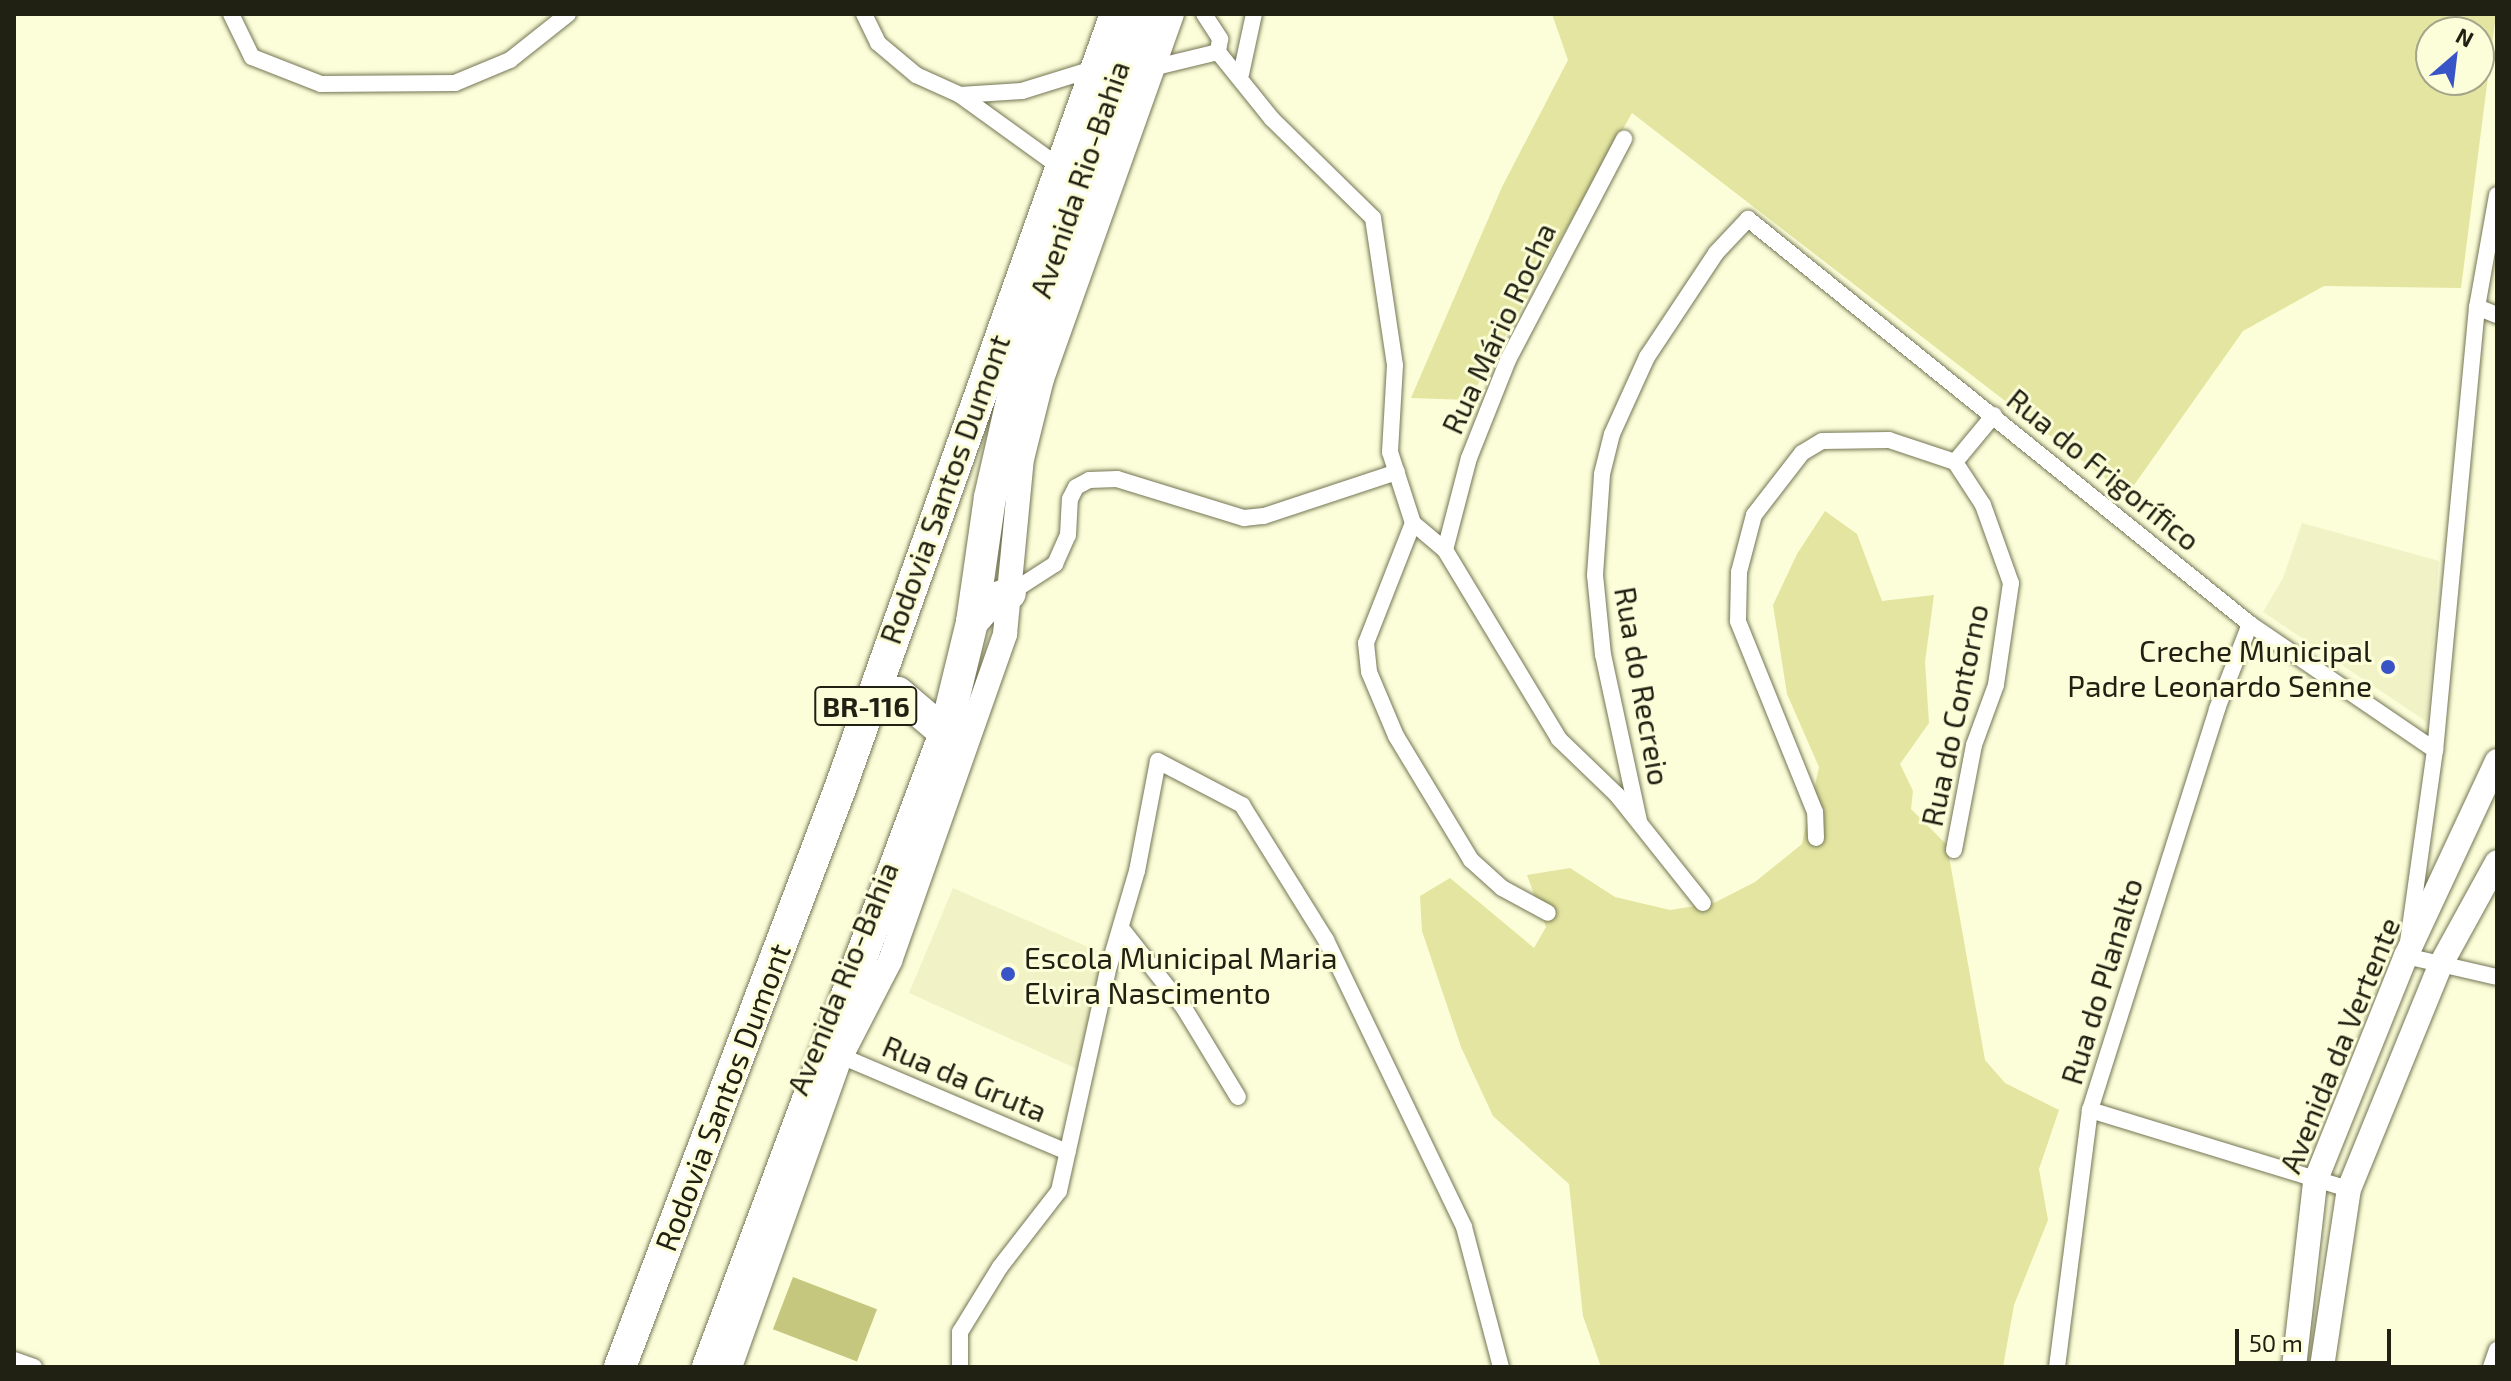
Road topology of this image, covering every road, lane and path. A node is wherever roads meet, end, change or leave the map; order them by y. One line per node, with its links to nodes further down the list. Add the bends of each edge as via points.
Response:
1 (231, 14): 2 (street, via 252,57 321,84 455,83 510,60)
2 (568, 14)
3 (864, 14): 13 (street, via 888,51 916,75)
4 (1116, 14): 10 (highway, Rodovia Santos Dumont / BR-116)
5 (1149, 14): 26 (highway, Rodovia Santos Dumont / BR-116, via 1022,357 990,497)
6 (1172, 14): 11 (street, Avenida Rio-Bahia)
7 (1204, 14): 9 (street, via 1220,39)
8 (1254, 14): 12 (street)
9 (1218, 52): 11 (street); 12 (street)
10 (1096, 68): 13 (street, via 1022,91); 15 (highway, Rodovia Santos Dumont / BR-116)
11 (1152, 68): 25 (street, Avenida Rio-Bahia, via 1042,379 1022,459)
12 (1241, 74): 22 (street, via 1272,119 1373,218 1395,365 1390,452)
13 (960, 95): 15 (street)
14 (1624, 139): 24 (street, Rua Mário Rocha, via 1508,360 1469,458)
15 (1060, 167): 28 (highway, Rodovia Santos Dumont / BR-116)
16 (2497, 195): 18 (street)
17 (1748, 219): 20 (street, Rua do Frigorífico); 32 (street, Rua do Recreio, via 1716,253 1647,357 1612,434 1602,474 1595,525 1603,655)
18 (2477, 307): 19 (street); 29 (street)
19 (2497, 315)
20 (1994, 415): 21 (street); 27 (street, Rua do Frigorífico)
21 (1955, 462): 33 (street, via 1889,440 1822,441 1781,474 1754,515 1737,583 1738,621 1815,812); 34 (street, Rua do Contorno, via 1983,505 2011,583 1996,685 1974,745)
22 (1397, 472): 23 (street); 25 (street, via 1244,518 1117,479 1089,480 1076,487 1070,499 1068,535 1055,564)
23 (1413, 523): 24 (street); 37 (street, via 1366,643 1369,672 1396,736 1471,860 1502,888)
24 (1445, 550): 32 (street, via 1559,739)
25 (1010, 593): 26 (highway, via 992,600); 30 (street, Avenida Rio-Bahia, via 1005,634)
26 (972, 622): 30 (highway, Rodovia Santos Dumont / BR-116)
27 (2250, 624): 29 (street, Rua do Frigorífico); 44 (street, Rua do Planalto, via 2217,709)
28 (866, 705): 30 (highway, via 877,696 898,693); 52 (highway, Rodovia Santos Dumont / BR-116, via 841,786)
29 (2435, 750): 39 (street)
30 (946, 753): 42 (street, Avenida Rio-Bahia, via 890,961); 53 (highway, Rodovia Santos Dumont / BR-116)
31 (2497, 761): 39 (street, Avenida da Vertente)
32 (1639, 821): 36 (street, via 1648,840)
33 (1816, 838)
34 (1954, 850)
35 (2497, 862): 40 (street)
36 (1703, 903)
37 (1548, 913)
38 (1121, 928): 43 (street, via 1184,1008); 45 (street, Rua da Gruta); 55 (street, Rua da Gruta, via 1158,761 1242,805 1326,940 1464,1227)
39 (2406, 956): 40 (street); 46 (street, Avenida da Vertente)
40 (2441, 964): 41 (street); 47 (street)
41 (2497, 977)
42 (841, 1056): 45 (street, Rua da Gruta); 54 (street, Avenida Rio-Bahia)
43 (1238, 1097)
44 (2090, 1110): 46 (street); 56 (street, Rua do Planalto)
45 (1067, 1152): 50 (street, Rua da Gruta, via 1059,1191 1000,1267 960,1332)
46 (2315, 1182): 47 (street); 57 (street, Avenida da Vertente)
47 (2349, 1189): 58 (street)
48 (2497, 1350): 59 (street)
49 (14, 1360): 51 (street)
50 (962, 1366)
51 (34, 1367)
52 (620, 1367)
53 (708, 1367)
54 (730, 1367)
55 (1501, 1367)
56 (2057, 1367)
57 (2294, 1367)
58 (2322, 1367)
59 (2491, 1367)

